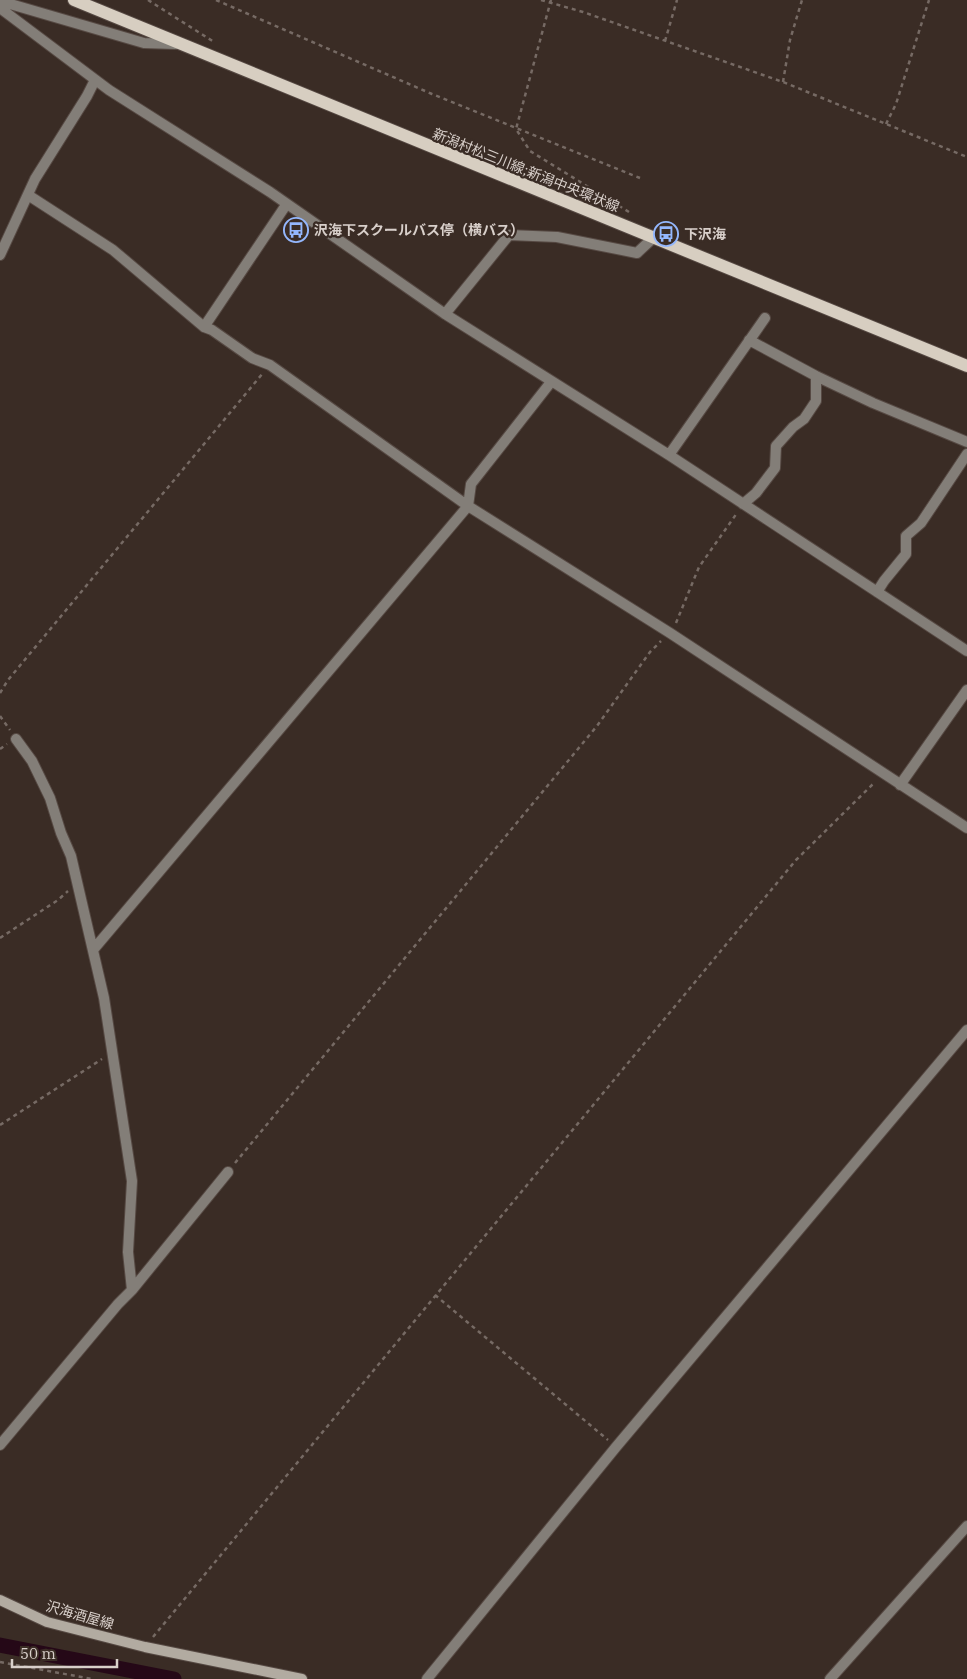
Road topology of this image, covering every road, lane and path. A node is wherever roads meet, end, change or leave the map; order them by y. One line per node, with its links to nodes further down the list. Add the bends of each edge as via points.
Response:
1 (74, 0): 13 (main road, 新潟村松三川線;新潟中央環状線)
2 (148, 0): 12 (path)
3 (216, 0): 17 (path)
4 (540, 0): 9 (path)
5 (677, 0): 11 (path)
6 (802, 0): 15 (path, via 790,40)
7 (929, 0): 16 (path, via 896,104)
8 (0, 1): 13 (street, via 144,43)
9 (550, 2): 11 (path); 17 (path)
10 (0, 8): 14 (street)
11 (665, 41): 15 (path)
12 (215, 42)
13 (181, 44): 23 (main road, 新潟村松三川線;新潟中央環状線)
14 (95, 80): 20 (street); 21 (street)
15 (783, 82): 16 (path)
16 (886, 124): 18 (path)
17 (516, 129): 19 (path); 22 (path, via 530,151)
18 (967, 157)
19 (640, 178)
20 (28, 196): 24 (street); 27 (street, via 113,250)
21 (286, 205): 25 (street); 27 (street)
22 (636, 216)
23 (653, 238): 25 (street, via 636,253 557,238 508,234); 30 (main road, 新潟村松三川線;新潟中央環状線)
24 (0, 255)
25 (445, 314): 32 (street)
26 (765, 318): 28 (street)
27 (204, 328): 29 (street, via 212,330 252,358)
28 (750, 340): 31 (street); 35 (street)
29 (270, 364): 37 (street); 42 (path)
30 (967, 366)
31 (816, 376): 33 (street); 36 (street, via 816,401 804,419 776,446 775,468)
32 (551, 382): 35 (street); 37 (street, via 471,484)
33 (967, 442)
34 (967, 454): 38 (street, via 921,523 906,536 906,554)
35 (670, 455): 36 (street)
36 (743, 504): 38 (street); 39 (path, via 699,567 679,620)
37 (468, 506): 39 (street); 50 (street)
38 (877, 592): 40 (street)
39 (670, 633): 45 (street); 54 (path, via 650,652 597,726)
40 (967, 651)
41 (967, 690): 46 (street)
42 (0, 692)
43 (0, 716): 44 (path)
44 (16, 739): 48 (street, via 50,798)
45 (884, 774): 46 (street); 56 (path, via 796,860)
46 (900, 785): 47 (street)
47 (967, 828)
48 (77, 883): 49 (path, via 58,900); 50 (street)
49 (0, 938)
50 (93, 950): 52 (street)
51 (967, 1030): 58 (street)
52 (112, 1052): 53 (path); 55 (street, via 132,1181 128,1252)
53 (0, 1124)
54 (228, 1172): 55 (street)
55 (132, 1290): 57 (street)
56 (435, 1295): 58 (path); 61 (path)
57 (0, 1445)
58 (616, 1447): 65 (street)
59 (967, 1526): 66 (street)
60 (0, 1600): 61 (main road, 沢海酒屋線, via 47,1622)
61 (145, 1648): 64 (main road, 沢海酒屋線)
62 (0, 1662): 63 (path)
63 (92, 1679)
64 (302, 1679)
65 (427, 1679)
66 (830, 1679)

